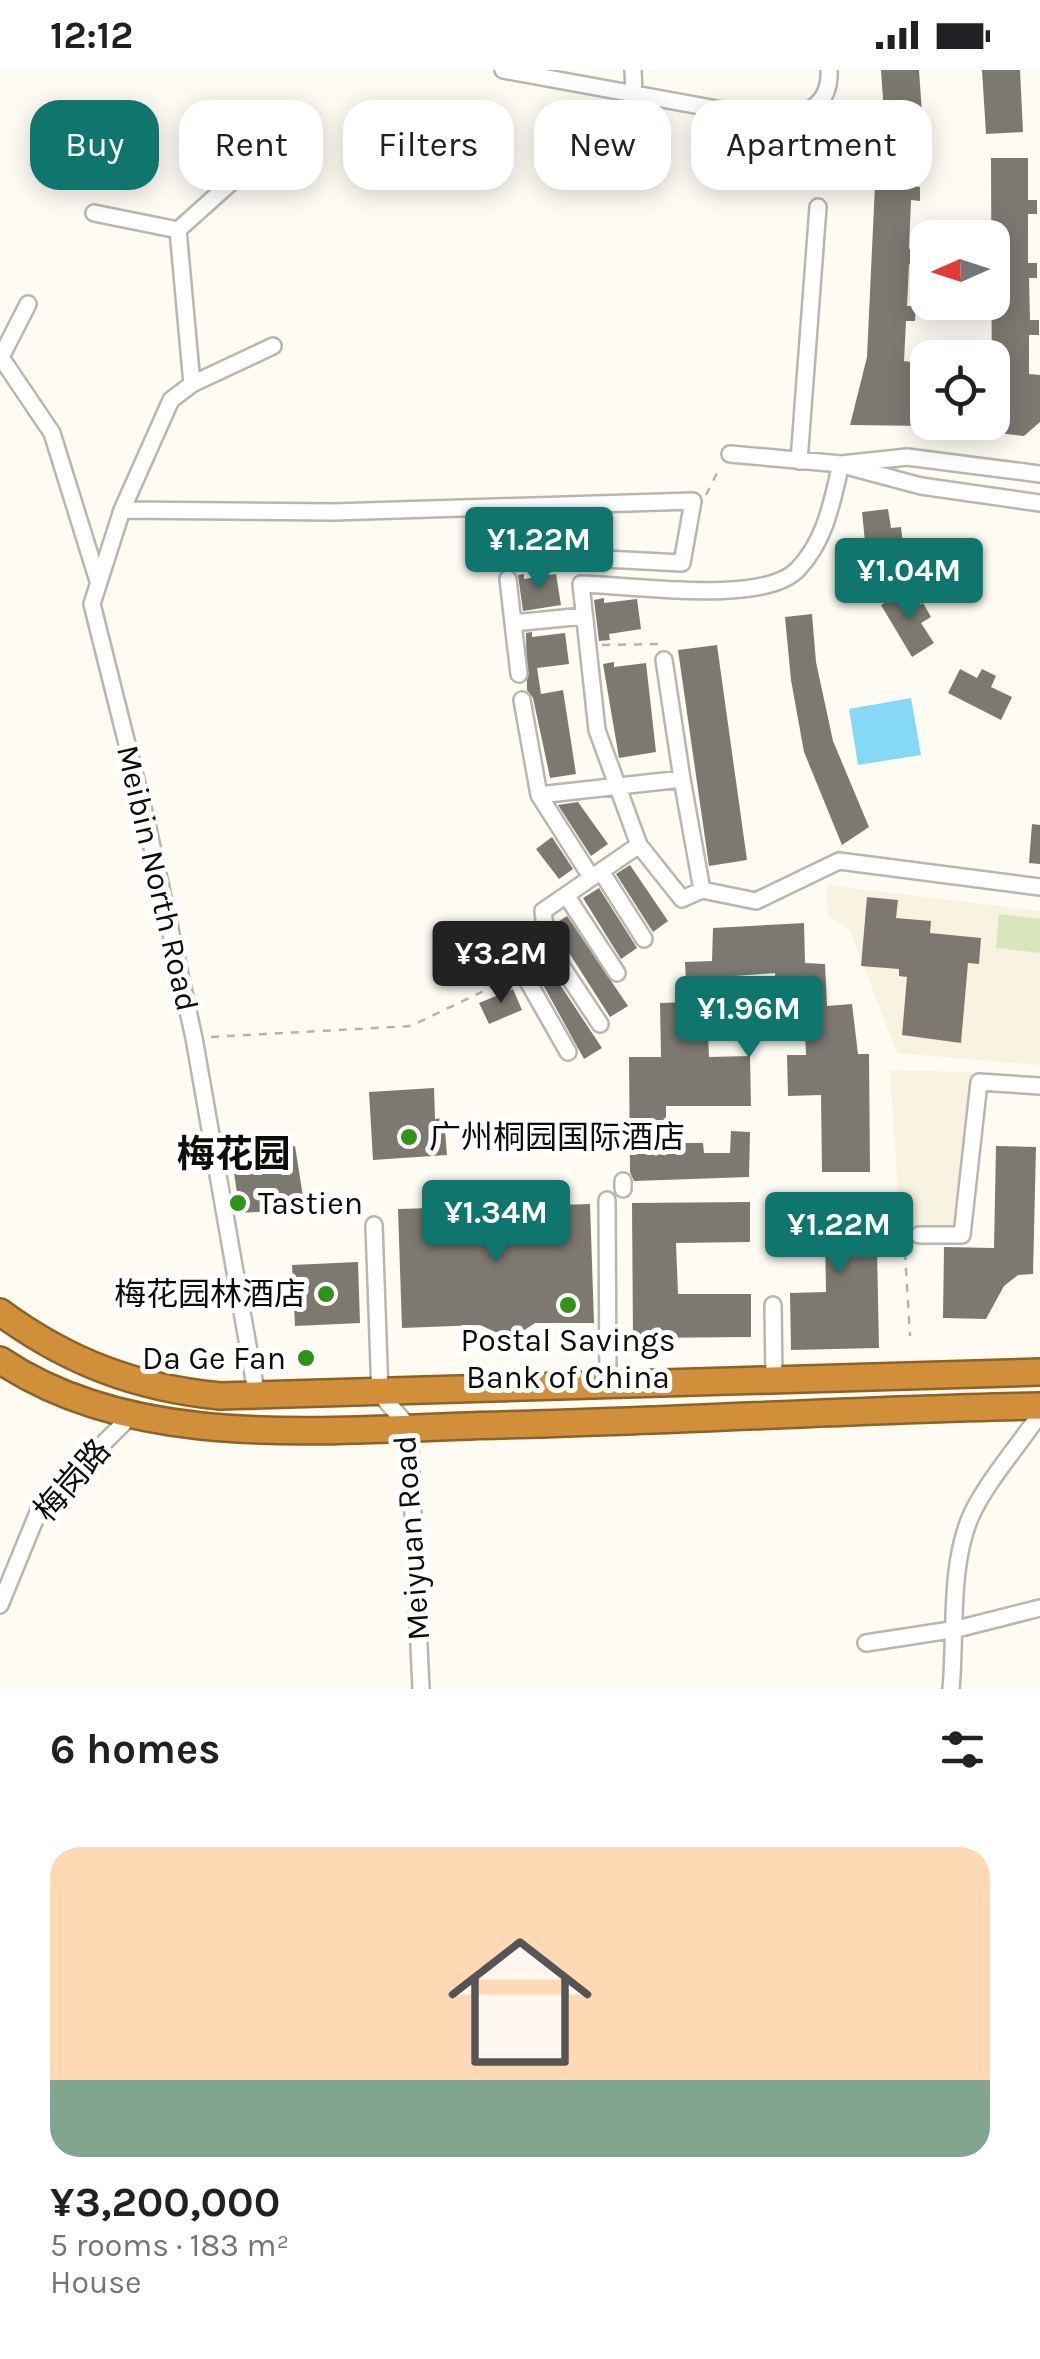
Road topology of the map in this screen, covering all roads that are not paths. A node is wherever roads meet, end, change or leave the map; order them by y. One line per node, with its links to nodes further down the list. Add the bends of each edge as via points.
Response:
1 (504, 70): 4 (street)
2 (633, 70): 4 (street)
3 (829, 70): 4 (street, via 827,96 786,118)
4 (634, 96)
5 (223, 190): 8 (street)
6 (818, 207): 14 (street)
7 (94, 213): 8 (street)
8 (178, 230): 12 (street)
9 (28, 304): 11 (street)
10 (273, 346): 12 (street)
11 (0, 357): 21 (street, via 52,433)
12 (192, 384): 19 (street, Meibin North Road, via 172,400)
13 (730, 454): 14 (street)
14 (799, 461): 15 (street)
15 (842, 464): 16 (street, via 907,457); 17 (street, via 920,486); 22 (street, via 826,527 797,572 745,592 581,584)
16 (1040, 471)
17 (1038, 503)
18 (548, 507): 18 (street, via 693,502 682,563 547,556); 19 (street)
19 (122, 510): 21 (street, Meibin North Road)
20 (508, 580): 23 (street)
21 (98, 581): 52 (street, Meibin North Road, via 92,604 194,1038)
22 (584, 616): 23 (street); 28 (street, via 597,730)
23 (513, 623): 25 (street)
24 (664, 660): 27 (street)
25 (520, 674)
26 (522, 700): 29 (street)
27 (682, 779): 28 (street); 33 (street)
28 (618, 788): 29 (street); 30 (street)
29 (539, 795): 31 (street)
30 (638, 845): 31 (street); 33 (street, via 682,899)
31 (596, 874): 34 (street); 35 (street)
32 (1040, 888): 33 (street, via 839,861 756,902)
33 (702, 890)
34 (566, 894): 36 (street, via 543,911); 37 (street)
35 (644, 939)
36 (547, 944): 38 (street); 39 (street, via 518,964)
37 (617, 973)
38 (600, 1024)
39 (568, 1052)
40 (1040, 1086): 43 (street, via 979,1082 962,1235)
41 (606, 1200): 49 (street)
42 (374, 1225): 50 (street)
43 (911, 1235)
44 (772, 1305): 48 (street)
45 (0, 1312): 52 (highway, via 58,1351 121,1378 188,1393)
46 (0, 1360): 55 (highway, via 52,1391)
47 (1040, 1372): 48 (highway)
48 (774, 1380): 49 (highway)
49 (608, 1386): 50 (highway)
50 (380, 1394): 51 (highway); 56 (street, Meiyuan Road)
51 (324, 1396): 52 (highway); 57 (street)
52 (257, 1397)
53 (1040, 1406): 56 (highway)
54 (1040, 1414): 60 (street, via 970,1518 952,1610)
55 (130, 1416): 57 (highway, via 200,1426); 58 (street, 梅岗路, via 42,1505)
56 (409, 1427): 57 (highway); 62 (street, Meiyuan Road)
57 (325, 1428)
58 (0, 1605)
59 (1040, 1608): 60 (street)
60 (957, 1629): 61 (street); 63 (street)
61 (866, 1643)
62 (421, 1689)
63 (951, 1689)

